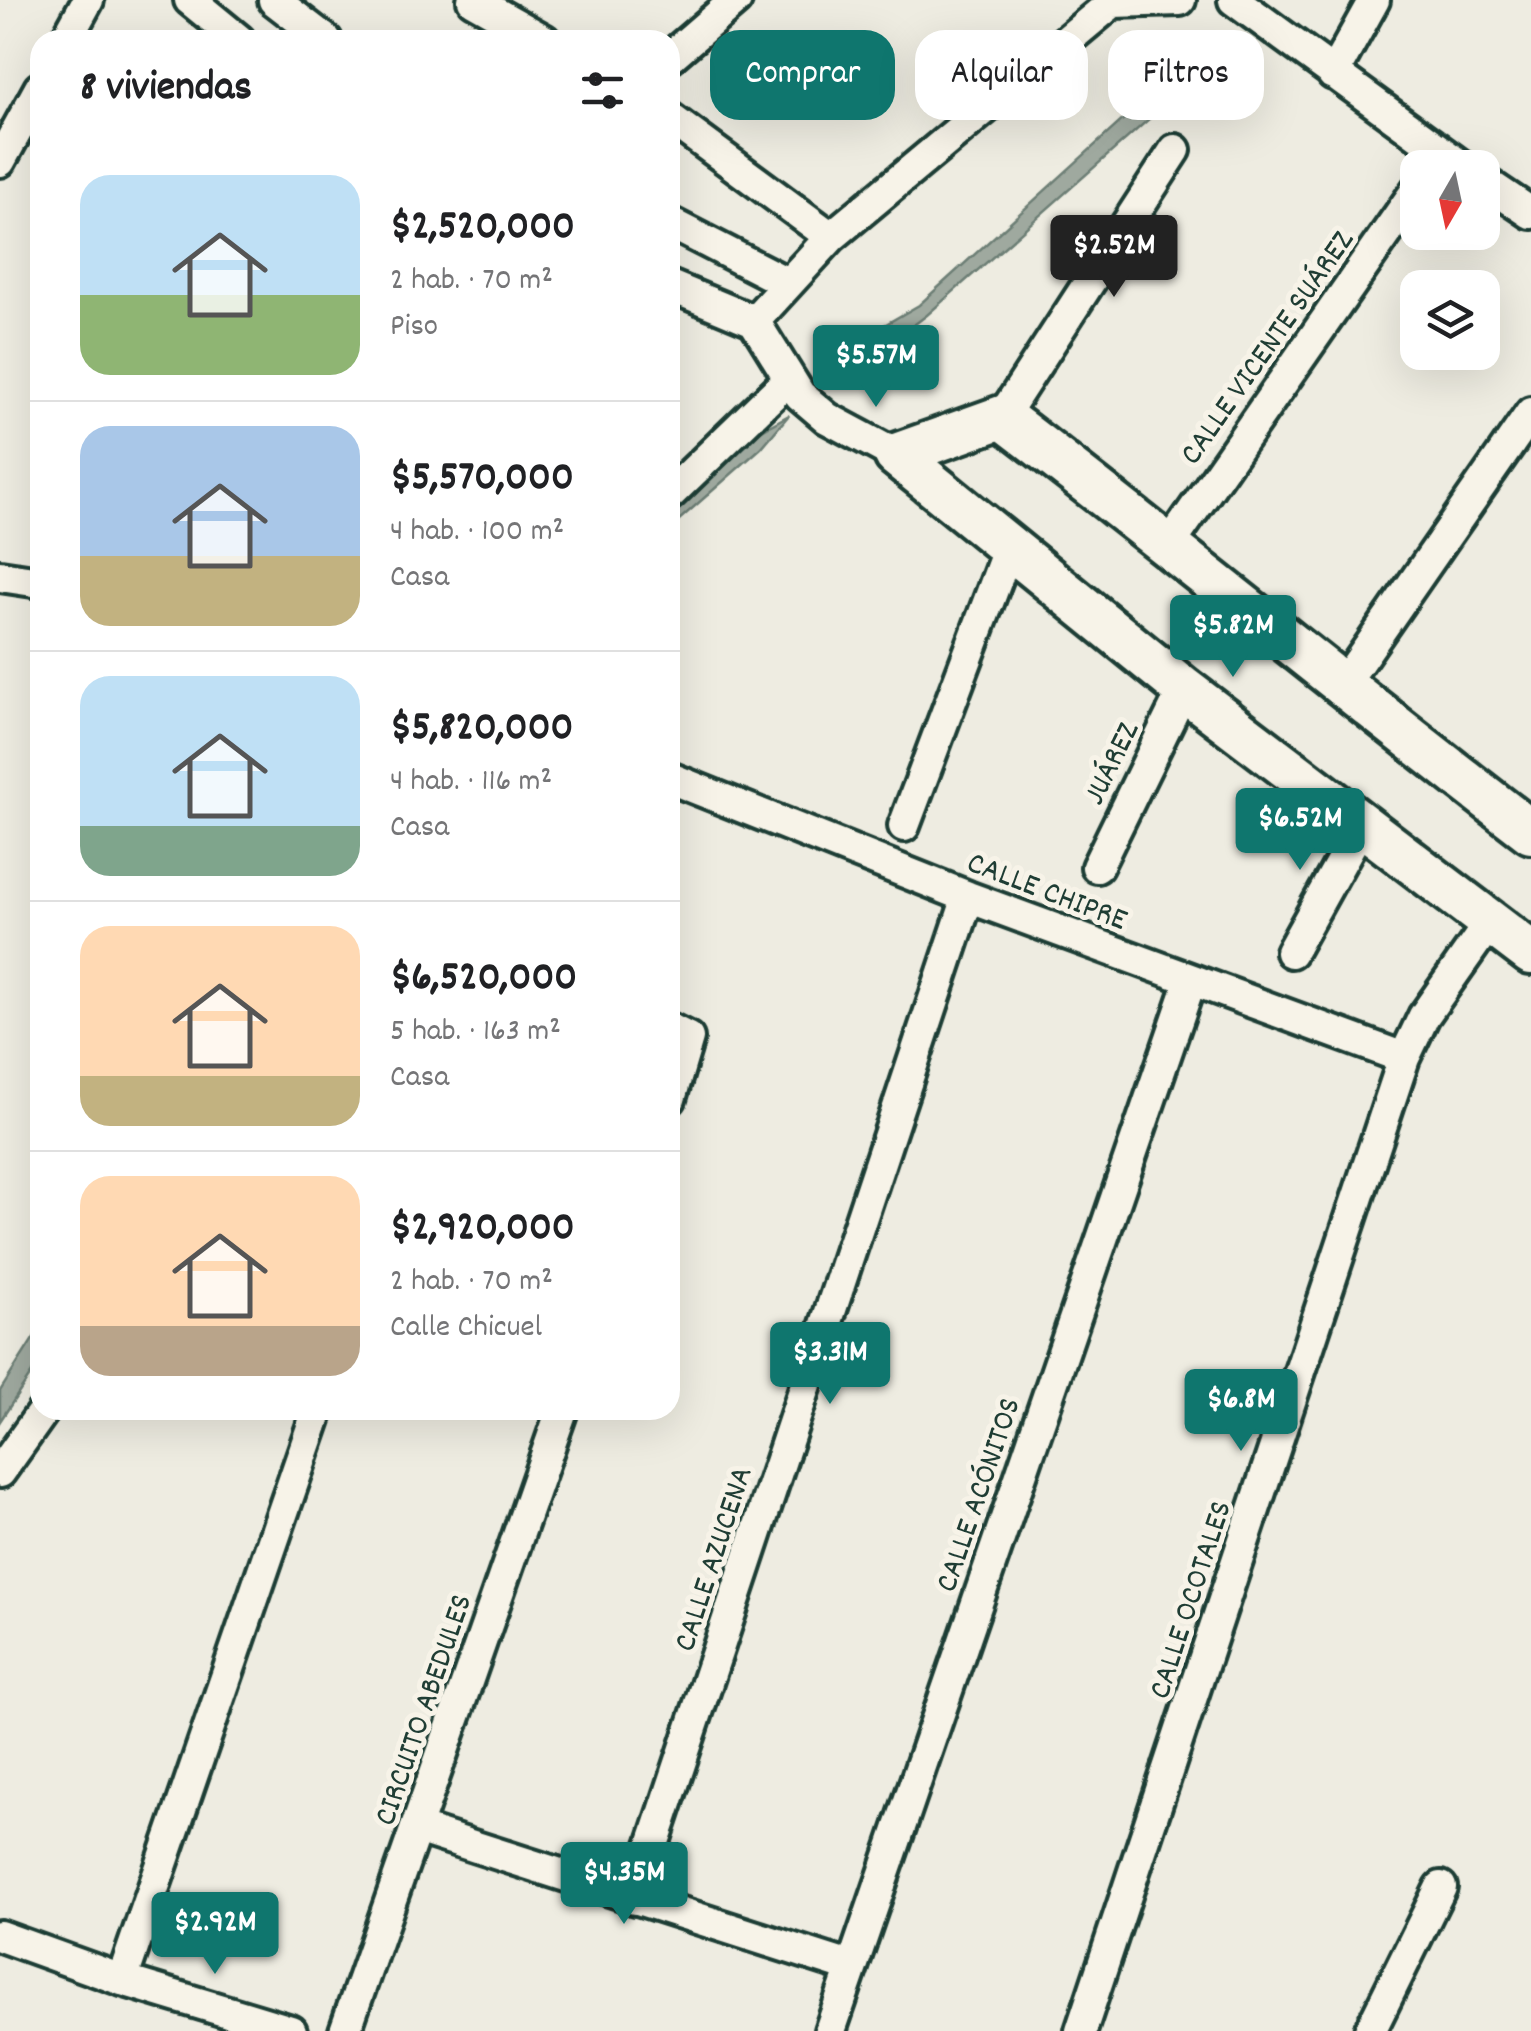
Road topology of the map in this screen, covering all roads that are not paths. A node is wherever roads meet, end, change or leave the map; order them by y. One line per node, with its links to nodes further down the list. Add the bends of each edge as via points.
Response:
1 (88, 0): 10 (street)
2 (190, 0): 11 (street)
3 (274, 0): 12 (street)
4 (473, 0): 13 (street)
5 (736, 0): 14 (street)
6 (1180, 0): 8 (street)
7 (1374, 0): 15 (street)
8 (1113, 1): 25 (street)
9 (1242, 4): 15 (street)
10 (72, 30)
11 (227, 30)
12 (313, 30)
13 (526, 30)
14 (680, 48)
15 (1333, 74): 19 (street)
16 (30, 106): 20 (street)
17 (680, 125): 25 (street)
18 (1175, 150): 31 (street)
19 (1429, 150)
20 (0, 161)
21 (1500, 192): 22 (street)
22 (1531, 213)
23 (1400, 214): 34 (street, CALLE VICENTE SUÁREZ)
24 (680, 228): 26 (street)
25 (831, 238): 26 (street)
26 (788, 283): 28 (street)
27 (680, 290): 28 (street)
28 (754, 321): 29 (street)
29 (787, 381): 32 (street, via 827,418); 33 (street)
30 (1531, 414): 38 (street)
31 (1002, 417): 32 (main road); 34 (main road)
32 (896, 454): 35 (main road)
33 (680, 484)
34 (1170, 544): 38 (main road)
35 (1009, 548): 39 (main road); 43 (street)
36 (0, 576): 37 (street)
37 (30, 580)
38 (1342, 686): 41 (main road)
39 (1184, 689): 42 (main road); 44 (street, JUÁREZ)
40 (680, 782): 45 (street, CALLE CHIPRE)
41 (1526, 818)
42 (1362, 824): 46 (main road); 47 (street)
43 (904, 826)
44 (1097, 867)
45 (968, 897): 49 (street, CALLE CHIPRE); 59 (street, CALLE AZUCENA)
46 (1490, 922): 48 (main road); 51 (street, CALLE OCOTALES, via 1424,1016)
47 (1291, 952)
48 (1531, 953)
49 (1191, 980): 51 (street, CALLE CHIPRE); 61 (street, CALLE ACÓNITOS)
50 (680, 1034): 52 (street, via 688,1038)
51 (1404, 1058): 66 (street, CALLE OCOTALES)
52 (680, 1065)
53 (37, 1420): 56 (street)
54 (315, 1420): 62 (street)
55 (559, 1420): 57 (street, CIRCUITO ABEDULES)
56 (0, 1472)
57 (416, 1828): 59 (street); 64 (street, CIRCUITO ABEDULES)
58 (1441, 1887): 67 (street)
59 (635, 1899): 61 (street)
60 (0, 1936): 62 (street)
61 (850, 1966): 65 (street, CALLE ACÓNITOS)
62 (122, 1980): 63 (street)
63 (290, 2031)
64 (345, 2031)
65 (830, 2031)
66 (1081, 2031)
67 (1370, 2031)

